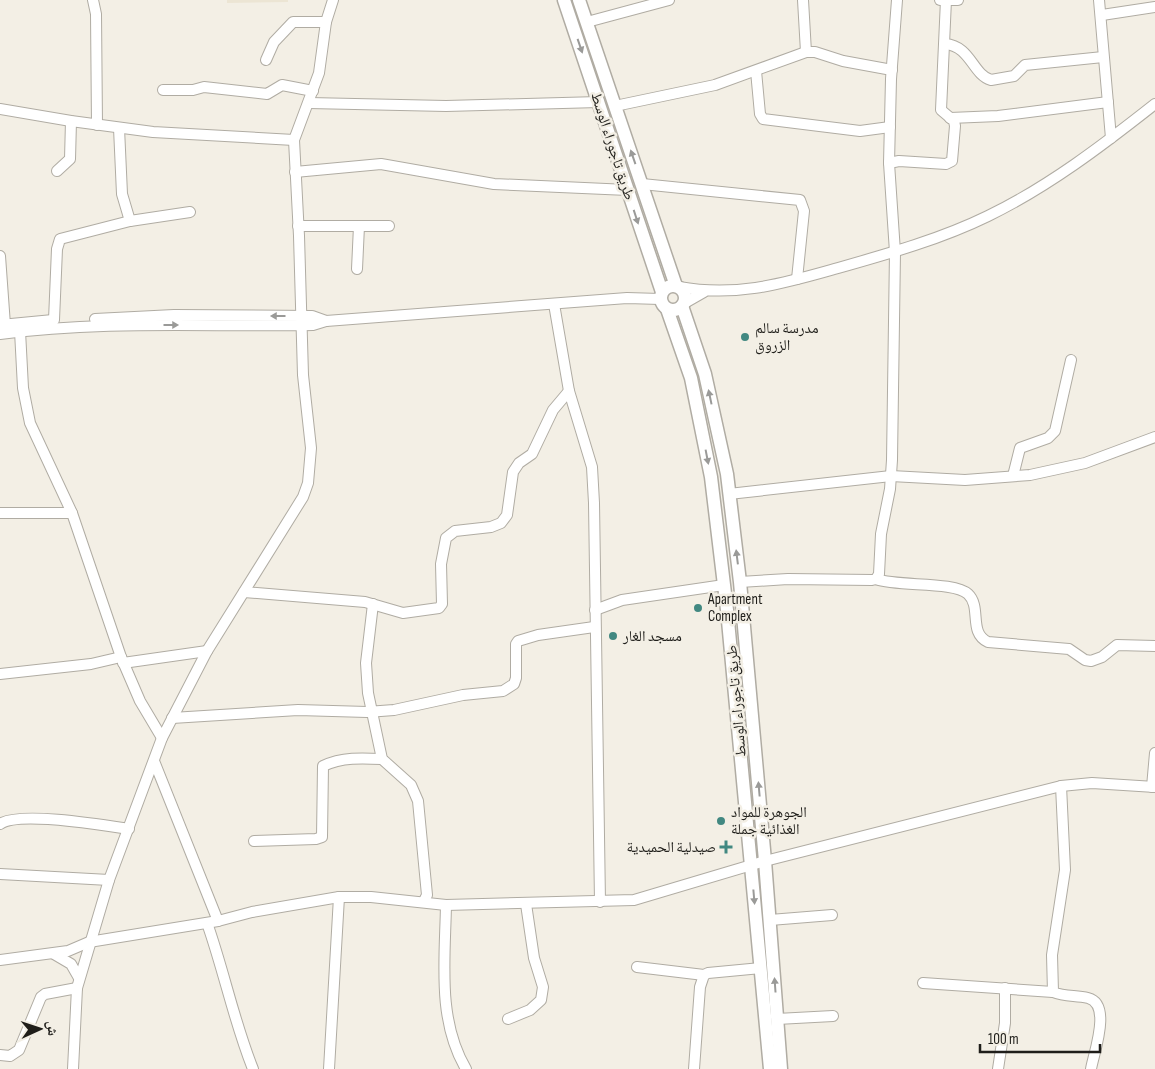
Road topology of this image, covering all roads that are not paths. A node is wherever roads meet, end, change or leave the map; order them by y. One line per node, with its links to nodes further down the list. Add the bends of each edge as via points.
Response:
1 (93, 0): 32 (street, via 96,14)
2 (333, 0): 14 (street)
3 (564, 0): 24 (main road, طريق تاجوراء الوسط, one-way to 24)
4 (579, 0): 15 (main road)
5 (670, 0): 15 (street)
6 (803, 0): 17 (street)
7 (897, 0): 20 (street)
8 (940, 0): 9 (street)
9 (946, 0): 10 (street); 16 (street)
10 (958, 0)
11 (1099, 0): 13 (street)
12 (1155, 7): 13 (street)
13 (1102, 14): 18 (street)
14 (326, 22): 19 (street, via 293,22 274,42); 23 (street, via 319,73)
15 (587, 22): 28 (main road)
16 (945, 44): 18 (street, via 961,50 981,74 991,80 1014,76 1025,65); 30 (street, via 940,100 941,110)
17 (806, 52): 20 (street); 21 (street)
18 (1103, 58): 25 (street)
19 (266, 60)
20 (892, 70): 33 (street)
21 (756, 71): 28 (street, via 715,86); 33 (street, via 763,118 860,131)
22 (164, 90): 23 (street, via 204,87 267,94 282,85)
23 (313, 91): 26 (street)
24 (599, 102): 26 (street, via 446,106); 41 (main road, طريق تاجوراء الوسط)
25 (1108, 102): 30 (street, via 998,116); 35 (street)
26 (309, 103): 36 (street)
27 (1155, 104): 35 (street)
28 (615, 106): 40 (main road, one-way to 28)
29 (0, 109): 31 (street)
30 (950, 118): 37 (street, via 955,126 954,155 950,163)
31 (71, 122): 32 (street); 38 (street, via 70,159)
32 (97, 125): 34 (street)
33 (890, 127): 37 (street)
34 (119, 128): 36 (street); 43 (street, via 122,194)
35 (1111, 138): 47 (street, via 1032,192 988,216)
36 (294, 140): 39 (street)
37 (889, 163): 47 (street)
38 (57, 170)
39 (295, 172): 41 (street, via 380,164 494,184); 44 (street)
40 (642, 184): 50 (street, via 800,200 804,211); 51 (main road)
41 (628, 190): 53 (main road, طريق تاجوراء الوسط, one-way to 53)
42 (190, 212): 43 (street)
43 (130, 221): 56 (street, via 60,240)
44 (298, 226): 45 (street); 57 (street)
45 (360, 226): 46 (street); 49 (street)
46 (389, 226)
47 (896, 252): 50 (street); 63 (street)
48 (0, 256): 58 (street)
49 (357, 269)
50 (797, 279): 52 (street, via 746,291)
51 (678, 286): 52 (street); 53 (main road, via 668,286); 55 (main road, via 684,294)
52 (704, 292): 55 (street)
53 (663, 300): 54 (street, via 626,298); 55 (main road, via 675,310); 70 (main road, طريق تاجوراء الوسط, one-way to 70, via 691,378 711,477)
54 (554, 304): 57 (street, via 326,321 312,316); 61 (street)
55 (682, 305): 65 (main road, one-way to 55, via 705,374)
56 (54, 320): 57 (street, one-way to 56, via 174,315); 58 (street)
57 (301, 321): 59 (street, one-way to 57, via 87,325); 71 (street, via 302,375 311,448 308,483 303,497)
58 (2, 328): 59 (street)
59 (20, 331): 67 (street, via 25,406)
60 (1071, 360): 64 (street, via 1055,431 1048,438 1020,448)
61 (570, 391): 72 (street, via 552,410 532,454 513,472 507,515 501,523 455,531 446,538 441,564 442,604 439,608 403,613); 73 (street, via 592,467)
62 (1155, 437): 64 (street, via 1085,463)
63 (891, 476): 64 (street, via 965,480); 65 (street); 68 (street)
64 (1013, 476)
65 (729, 494): 69 (main road, one-way to 65)
66 (0, 513): 67 (street)
67 (72, 513): 77 (street)
68 (876, 579): 69 (street); 75 (street, via 967,593 971,597 979,634 988,642 1069,649 1091,661 1117,645)
69 (740, 582): 90 (main road, one-way to 69)
70 (724, 586): 73 (street, via 622,600); 91 (main road, طريق تاجوراء الوسط)
71 (244, 592): 72 (street); 76 (street)
72 (373, 604): 79 (street, via 366,663)
73 (595, 610): 74 (street)
74 (594, 627): 79 (street, via 538,634 518,641 516,678 508,689 463,695 417,707); 96 (street)
75 (1155, 646)
76 (207, 651): 77 (street); 80 (street)
77 (122, 660): 78 (street); 81 (street, via 140,701)
78 (0, 674)
79 (372, 712): 80 (street, via 298,710); 83 (street)
80 (172, 718): 81 (street)
81 (162, 738): 84 (street)
82 (1155, 753): 86 (street)
83 (382, 760): 89 (street, via 361,758 333,761 323,766 322,837); 95 (street, via 411,785 418,801 427,895)
84 (154, 761): 88 (street); 101 (street)
85 (1061, 786): 86 (street, via 1092,783); 90 (street); 112 (street, via 1065,870 1052,955)
86 (1154, 787)
87 (0, 824): 88 (street, via 11,819 78,822)
88 (129, 829): 93 (street)
89 (254, 841)
90 (766, 861): 91 (street); 100 (main road)
91 (751, 865): 96 (street, via 650,897); 107 (main road, طريق تاجوراء الوسط, one-way to 107)
92 (0, 874): 93 (street)
93 (109, 880): 103 (street)
94 (339, 897): 95 (street); 101 (street); 119 (street)
95 (424, 901): 98 (street)
96 (600, 902): 97 (street)
97 (526, 904): 98 (street); 114 (street, via 534,958 543,987 541,1000 530,1010)
98 (446, 905): 120 (street, via 446,1014 456,1051)
99 (832, 916): 100 (street)
100 (770, 920): 115 (main road, one-way to 100)
101 (218, 921): 102 (street)
102 (208, 923): 103 (street); 118 (street, via 234,1017)
103 (89, 942): 104 (street); 109 (street)
104 (53, 954): 105 (street); 109 (street, via 72,964)
105 (0, 960)
106 (637, 967): 108 (street)
107 (761, 968): 108 (street); 122 (main road, طريق تاجوراء الوسط)
108 (704, 975): 121 (street, via 700,987)
109 (78, 983): 116 (street, via 45,994 19,1050 10,1056); 117 (street)
110 (923, 983): 111 (street)
111 (1005, 988): 112 (street); 124 (street, via 1005,1023)
112 (1053, 992): 125 (street, via 1070,998 1087,998 1100,1007)
113 (833, 1016): 115 (street)
114 (508, 1019)
115 (777, 1019): 123 (main road)
116 (0, 1055)
117 (72, 1069)
118 (253, 1069)
119 (329, 1069)
120 (466, 1069)
121 (694, 1069)
122 (770, 1069)
123 (781, 1069)
124 (998, 1069)
125 (1090, 1069)

